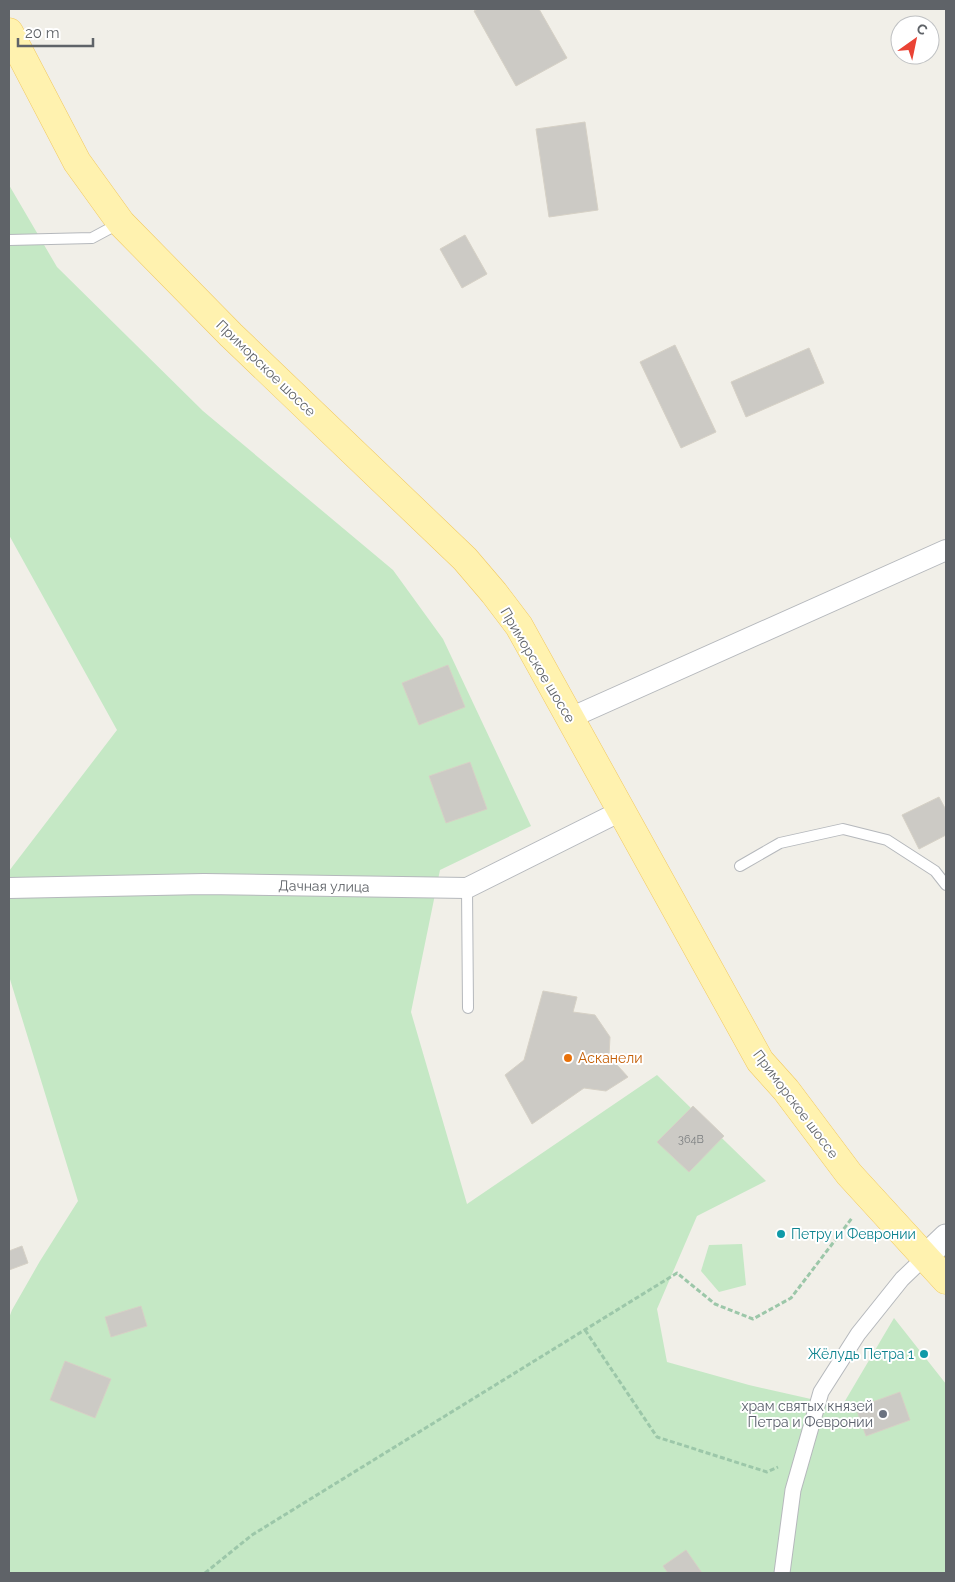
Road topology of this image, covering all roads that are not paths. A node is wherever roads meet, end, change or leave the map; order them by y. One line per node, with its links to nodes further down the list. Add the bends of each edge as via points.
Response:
1 (9, 32): 2 (main road, Приморское шоссе, via 77,162)
2 (121, 223): 3 (lane, via 92,238); 5 (main road, Приморское шоссе, via 231,335 465,559 519,626)
3 (9, 240)
4 (946, 550): 5 (street)
5 (570, 718): 6 (main road, Приморское шоссе)
6 (621, 812): 10 (street, Дачная улица); 13 (main road, Приморское шоссе, via 760,1061 849,1174)
7 (740, 866): 8 (lane, via 780,844 843,830 887,840 936,871)
8 (946, 885)
9 (9, 888): 10 (street, Дачная улица, via 204,884)
10 (467, 888): 11 (lane)
11 (468, 1008)
12 (946, 1237): 13 (street)
13 (925, 1257): 14 (main road, Приморское шоссе); 15 (street, via 902,1279 858,1334 821,1392 793,1490)
14 (946, 1280)
15 (782, 1573)

